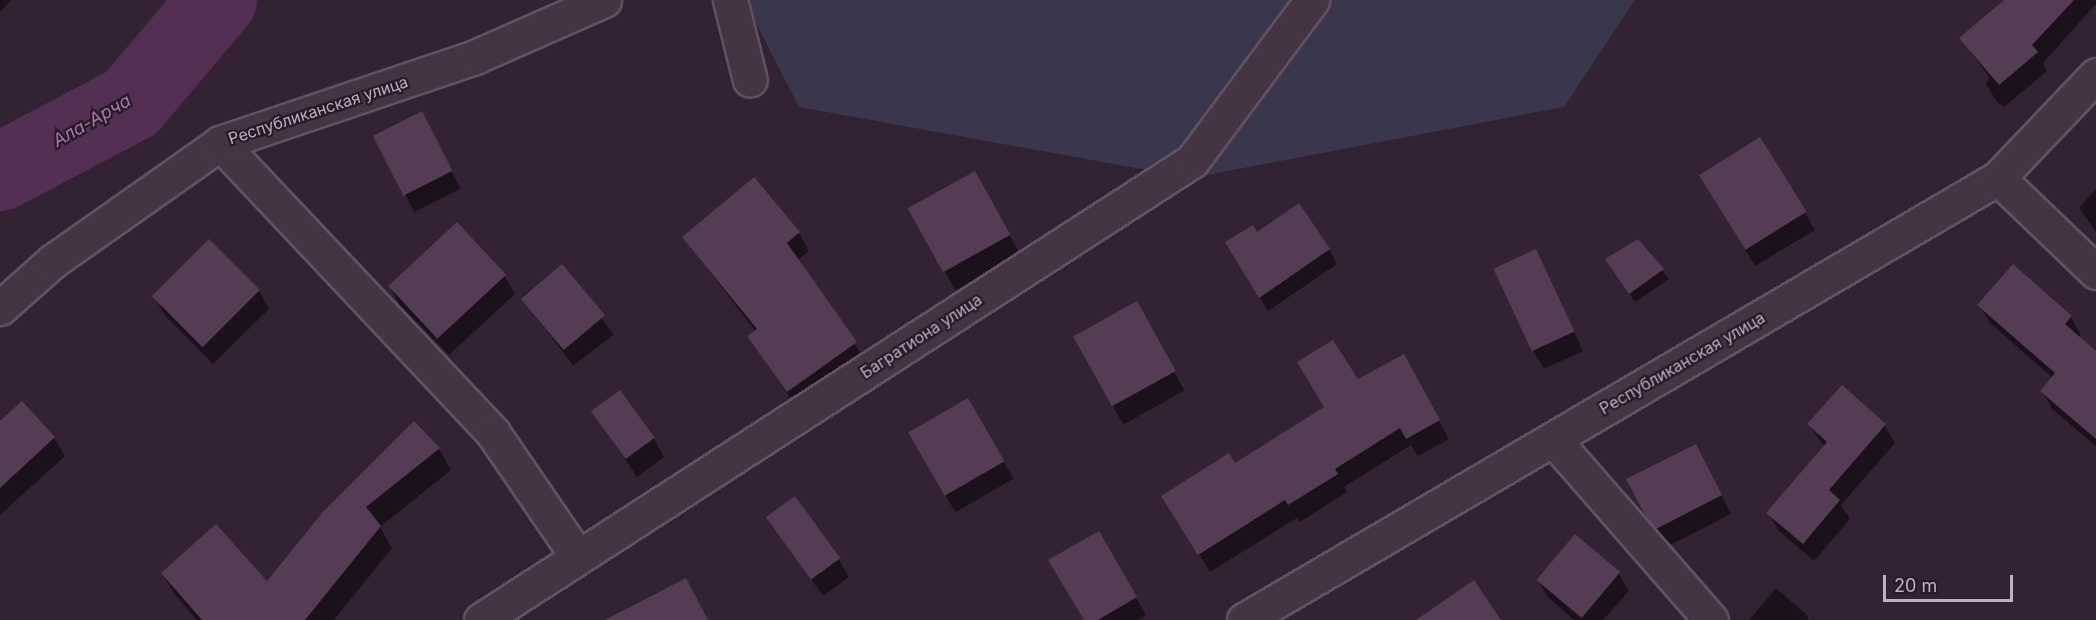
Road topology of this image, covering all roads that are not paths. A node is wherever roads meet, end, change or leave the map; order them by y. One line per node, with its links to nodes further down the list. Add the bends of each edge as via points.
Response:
1 (604, 0): 6 (street, Республиканская улица, via 476,57)
2 (730, 0): 5 (street)
3 (1312, 0): 11 (street, Багратиона улица, via 1192,161)
4 (2096, 75): 7 (street, Республиканская улица)
5 (750, 80)
6 (220, 143): 9 (street, Республиканская улица, via 53,261); 11 (street, via 493,433)
7 (1998, 178): 8 (street); 10 (street, Республиканская улица)
8 (2096, 272)
9 (0, 308)
10 (1553, 439): 13 (street, Республиканская улица); 14 (street)
11 (578, 557): 12 (street, Багратиона улица)
12 (481, 620)
13 (1244, 620)
14 (1710, 620)

